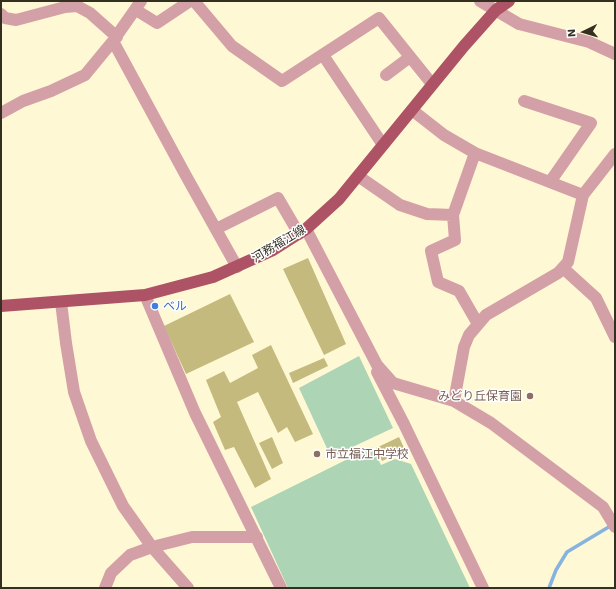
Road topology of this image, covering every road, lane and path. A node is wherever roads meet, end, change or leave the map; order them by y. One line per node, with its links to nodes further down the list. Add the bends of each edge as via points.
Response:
1 (190, 1): 5 (street, via 157,23)
2 (194, 1): 10 (street, via 232,46 282,81)
3 (480, 1): 6 (street)
4 (509, 1): 6 (main road, 河務福江線)
5 (138, 5): 8 (street)
6 (496, 10): 9 (street, via 519,24 589,42); 13 (main road, 河務福江線)
7 (1, 14): 8 (street, via 5,18 16,20 77,6 90,13)
8 (115, 39): 16 (street, via 85,75); 24 (street, via 184,174)
9 (615, 54)
10 (323, 55): 11 (street, via 379,18); 17 (street)
11 (410, 57): 12 (street); 13 (street)
12 (386, 75)
13 (432, 84): 15 (main road, 河務福江線)
14 (524, 101): 21 (street, via 591,123)
15 (412, 110): 17 (main road, 河務福江線); 18 (street, via 444,135)
16 (1, 113)
17 (383, 146): 20 (main road, 河務福江線)
18 (475, 153): 21 (street); 23 (street)
19 (615, 154): 22 (street)
20 (358, 176): 23 (street, via 400,205 427,214); 25 (main road, 河務福江線, via 339,199)
21 (550, 182): 22 (street)
22 (583, 195): 27 (street, via 568,262)
23 (453, 215): 31 (street, via 455,240 431,251 438,282 459,291)
24 (216, 229): 25 (street, via 278,198); 26 (street)
25 (302, 231): 26 (main road, 河務福江線, via 273,250); 33 (street)
26 (238, 267): 28 (main road, 河務福江線, via 194,283)
27 (563, 268): 31 (street, via 486,315); 32 (street, via 596,298)
28 (145, 295): 29 (main road, 河務福江線); 36 (street, via 195,413)
29 (61, 302): 30 (main road, 河務福江線); 37 (street, via 74,392 83,420 122,506)
30 (1, 306)
31 (478, 324): 34 (street, via 464,347)
32 (615, 337)
33 (377, 366): 34 (street, via 393,383); 41 (street, via 377,372)
34 (454, 401): 35 (street, via 491,423 603,507)
35 (615, 527)
36 (257, 537): 37 (street, via 192,537); 40 (street)
37 (152, 547): 38 (street, via 130,555 112,573); 39 (street)
38 (105, 588)
39 (188, 588)
40 (281, 588)
41 (483, 588)

